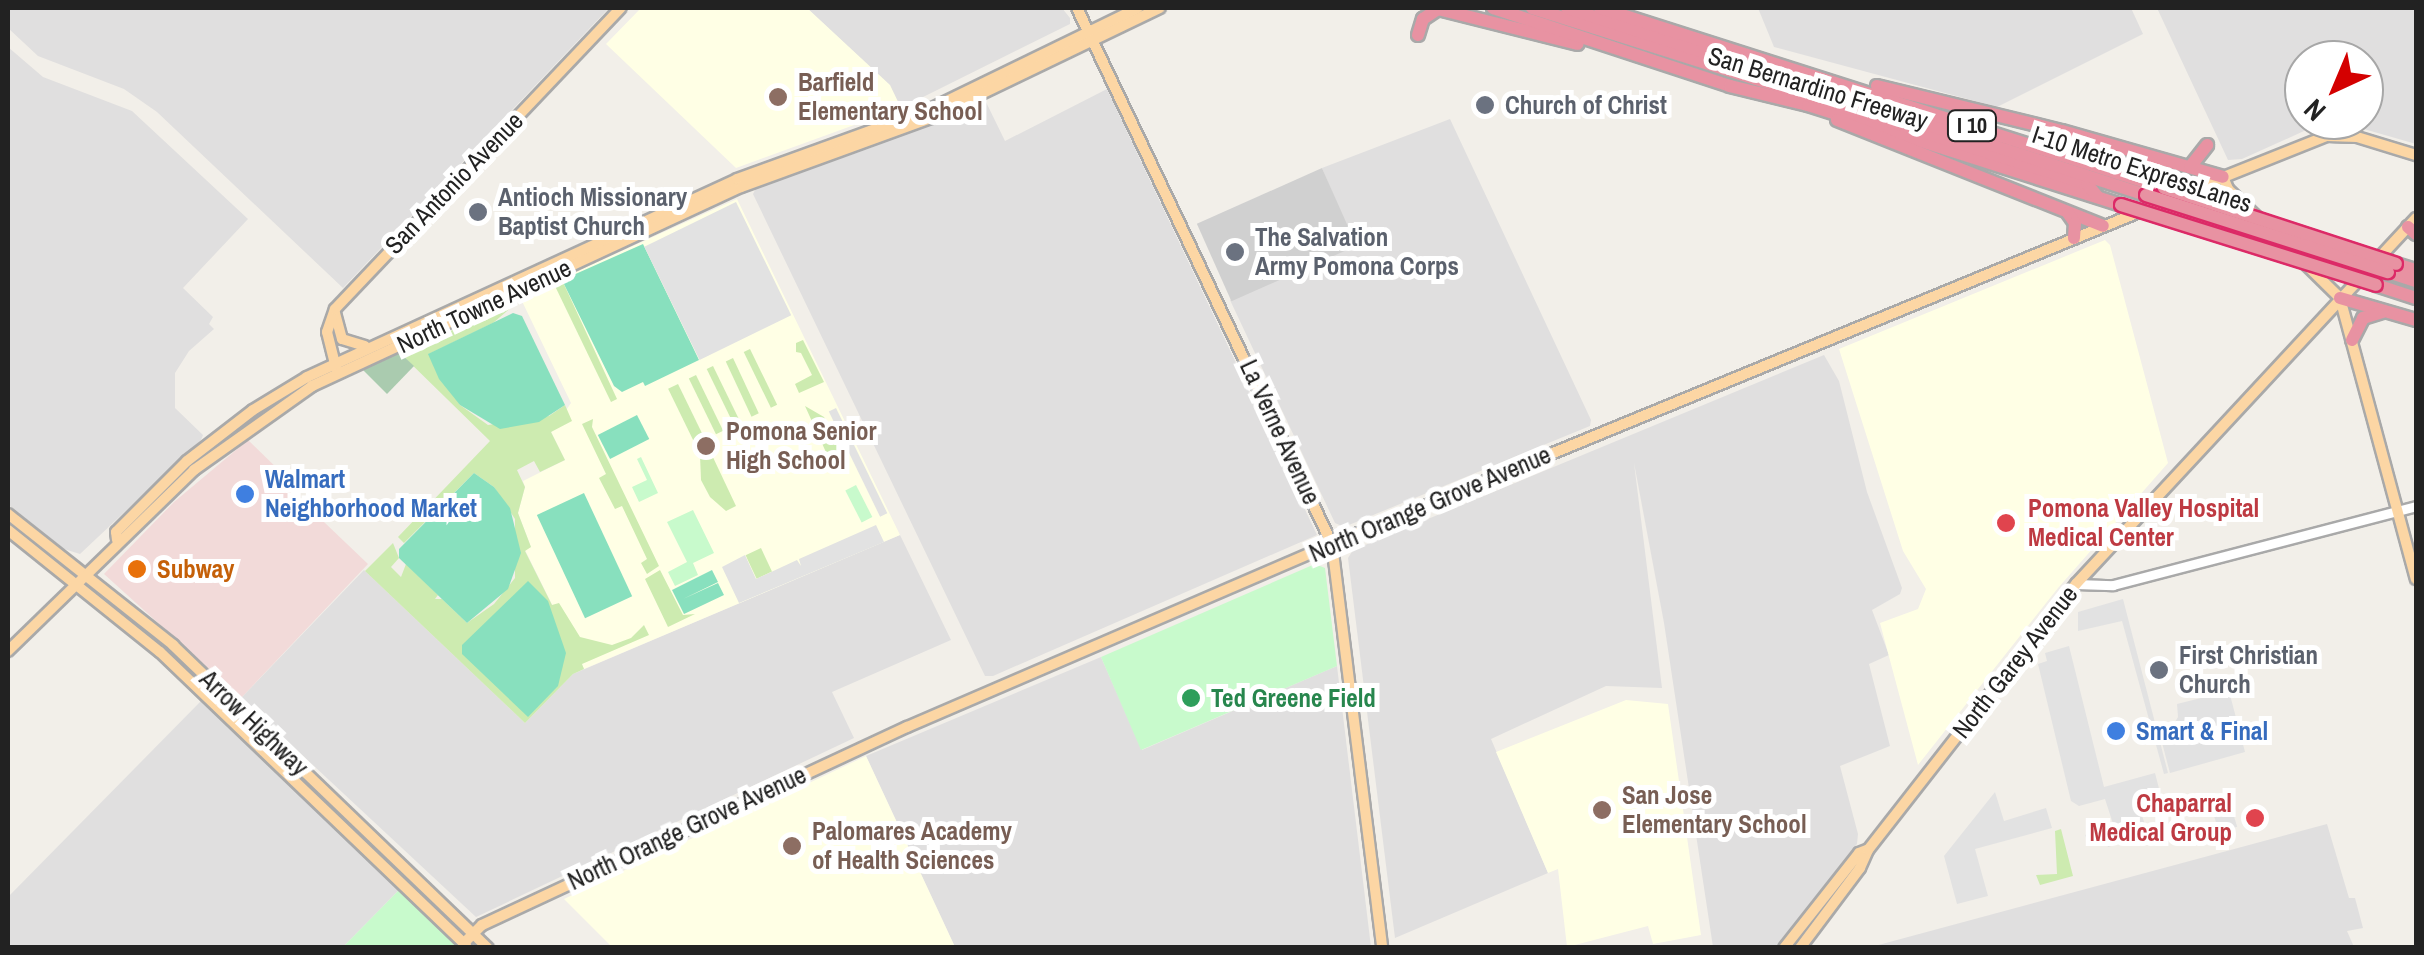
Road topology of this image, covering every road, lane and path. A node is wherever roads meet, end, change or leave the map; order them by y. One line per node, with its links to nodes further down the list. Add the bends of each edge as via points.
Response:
1 (621, 8): 31 (main road, San Antonio Avenue)
2 (1077, 8): 11 (main road, La Verne Avenue)
3 (1138, 8): 11 (main road, North Towne Avenue)
4 (1160, 8): 11 (main road, North Towne Avenue)
5 (1436, 8): 12 (highway, via 1423,18); 15 (highway)
6 (1493, 8): 15 (highway, San Bernardino Freeway / I 10)
7 (1532, 8): 21 (highway, I-10 Metro ExpressLanes, via 2087,184)
8 (1567, 8): 26 (highway, I-10 Metro ExpressLanes, bridge)
9 (1600, 8): 13 (highway, San Bernardino Freeway / I 10)
10 (1630, 8): 13 (highway)
11 (1092, 34): 35 (main road, North Towne Avenue, via 928,110 736,179); 36 (main road, North Towne Avenue, via 932,118 741,187); 41 (main road, La Verne Avenue)
12 (1418, 35)
13 (1741, 51): 14 (highway, San Bernardino Freeway / I 10)
14 (1781, 63): 19 (highway); 26 (highway, San Bernardino Freeway / I 10, bridge)
15 (1730, 86): 16 (highway, San Bernardino Freeway / I 10)
16 (1808, 105): 21 (highway, San Bernardino Freeway / I 10); 22 (highway, via 1852,129)
17 (2207, 144): 19 (highway)
18 (2416, 155): 20 (main road, North Orange Grove Avenue, via 2357,137 2327,136)
19 (2190, 167): 20 (highway)
20 (2223, 177): 23 (main road, North Orange Grove Avenue); 29 (main road)
21 (2099, 198): 30 (highway, San Bernardino Freeway / I 10, bridge)
22 (2066, 210): 23 (highway); 25 (highway, via 2075,223)
23 (2103, 226): 25 (main road, North Orange Grove Avenue)
24 (2414, 226): 29 (main road, North Garey Avenue)
25 (2074, 238): 41 (main road, North Orange Grove Avenue)
26 (2392, 268): 27 (highway, San Bernardino Freeway / I 10); 28 (highway, I-10 Metro ExpressLanes)
27 (2416, 270)
28 (2416, 281)
29 (2340, 298): 32 (highway); 34 (main road); 45 (main road, North Garey Avenue)
30 (2416, 298)
31 (335, 309): 35 (main road, via 342,339); 36 (main road, via 327,332)
32 (2385, 312): 33 (highway); 34 (highway, via 2367,315)
33 (2416, 320)
34 (2352, 340): 38 (main road)
35 (371, 346): 36 (main road, North Towne Avenue)
36 (336, 369): 42 (main road, North Towne Avenue, via 224,445)
37 (2416, 506): 38 (street)
38 (2397, 512): 43 (main road); 45 (street, via 2113,585)
39 (8, 514): 42 (main road, Arrow Highway)
40 (8, 530): 44 (main road, Arrow Highway)
41 (1332, 544): 50 (main road, North Orange Grove Avenue, via 907,726); 53 (main road, La Verne Avenue)
42 (83, 574): 44 (main road, North Towne Avenue); 47 (main road, Arrow Highway, via 173,645)
43 (2416, 579)
44 (74, 583): 46 (main road, North Towne Avenue); 48 (main road, Arrow Highway, via 160,652)
45 (2076, 584): 49 (main road, North Garey Avenue)
46 (8, 650)
47 (366, 829): 48 (main road); 50 (main road, Arrow Highway)
48 (356, 839): 51 (main road, Arrow Highway)
49 (1868, 850): 54 (main road, North Garey Avenue); 55 (main road, North Garey Avenue)
50 (473, 933): 51 (main road, North Orange Grove Avenue); 52 (main road, Arrow Highway)
51 (466, 945)
52 (488, 948)
53 (1382, 948)
54 (1784, 948)
55 (1800, 948)

